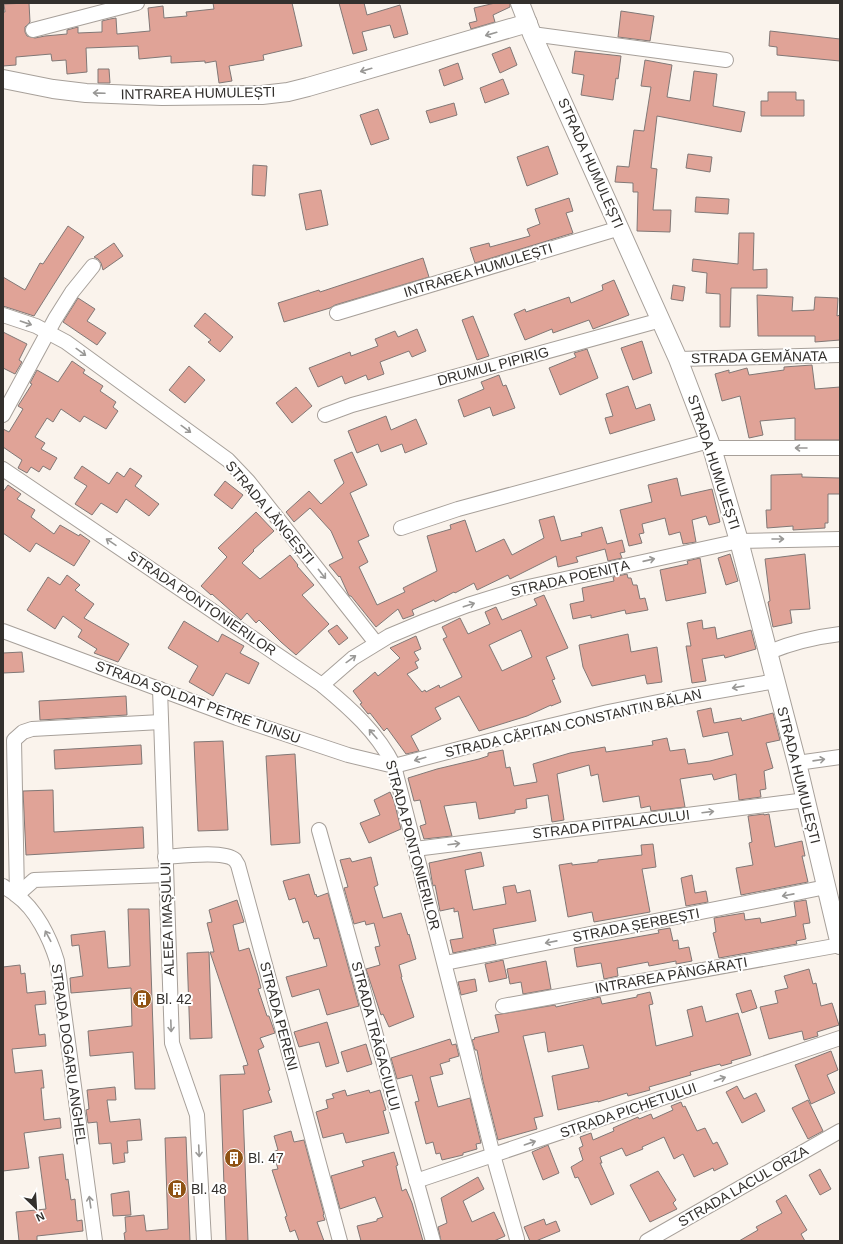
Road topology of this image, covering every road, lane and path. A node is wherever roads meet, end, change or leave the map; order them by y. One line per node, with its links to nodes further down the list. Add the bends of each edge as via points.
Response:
1 (137, 3): 4 (street)
2 (520, 3): 3 (street, STRADA HUMULEȘTI)
3 (530, 29): 5 (street); 6 (street, INTRAREA HUMULEȘTI, one-way to 6, via 288,92 262,95 162,96 86,93); 7 (street, STRADA HUMULEȘTI)
4 (33, 30)
5 (726, 60)
6 (3, 79)
7 (620, 228): 9 (street, INTRAREA HUMULEȘTI); 11 (street, STRADA HUMULEȘTI)
8 (93, 266): 12 (street, via 72,292)
9 (336, 313)
10 (3, 316): 12 (street, STRADA LĂNGEȘTI, one-way to 12)
11 (661, 320): 14 (street, STRADA HUMULEȘTI); 16 (street, DRUMUL PIPIRIG, via 352,405)
12 (48, 332): 15 (street); 25 (street, STRADA LĂNGEȘTI, one-way to 25, via 77,349 228,460 248,481)
13 (840, 355): 14 (street, STRADA GEMĂNATA)
14 (678, 359): 17 (street, STRADA HUMULEȘTI)
15 (3, 415)
16 (325, 415)
17 (710, 445): 18 (street, one-way to 17); 20 (street, via 472,505); 22 (street, STRADA HUMULEȘTI)
18 (840, 448)
19 (3, 469): 28 (street, STRADA PONTONIERILOR, one-way to 19)
20 (401, 528)
21 (840, 539): 22 (street, STRADA POENIȚA, one-way to 21)
22 (739, 541): 25 (street, STRADA POENIȚA, one-way to 22, via 425,621 519,589); 26 (street, STRADA HUMULEȘTI)
23 (3, 631): 29 (street, STRADA SOLDAT PETRE TUNSU)
24 (840, 634): 26 (street, via 802,641)
25 (376, 643): 28 (street, STRADA POENIȚA, one-way to 25, via 343,666)
26 (769, 652): 27 (street, STRADA HUMULEȘTI)
27 (776, 681): 32 (street, STRADA HUMULEȘTI); 33 (street, STRADA CĂPITAN CONSTANTIN BĂLAN, one-way to 33, via 608,712)
28 (322, 685): 33 (street, STRADA PONTONIERILOR, one-way to 28, via 384,747 369,729)
29 (160, 689): 30 (street, ALEEA IMAȘULUI); 33 (street, STRADA SOLDAT PETRE TUNSU, via 244,721 348,755)
30 (161, 722): 37 (street, ALEEA IMAȘULUI); 41 (street, via 32,729 22,732 14,740)
31 (840, 757): 32 (street, one-way to 31)
32 (798, 763): 34 (street, STRADA HUMULEȘTI)
33 (394, 766): 36 (street, STRADA PONTONIERILOR)
34 (806, 800): 36 (street, STRADA PITPALACULUI, one-way to 34); 40 (street, STRADA HUMULEȘTI)
35 (320, 830): 48 (street, STRADA TRĂGACIULUI)
36 (415, 849): 43 (street, STRADA PONTONIERILOR)
37 (165, 856): 38 (street, ALEEA IMAȘULUI); 52 (street, STRADA PERENI, via 224,856 235,860 238,865)
38 (166, 875): 41 (street, via 34,880); 51 (street, ALEEA IMAȘULUI, one-way to 51, via 172,1043 197,1115)
39 (3, 886): 41 (street, STRADA DOGARU ANGHEL)
40 (826, 887): 42 (street, STRADA HUMULEȘTI); 43 (street, STRADA ȘERBEȘTI, one-way to 43)
41 (17, 895): 50 (street, STRADA DOGARU ANGHEL, one-way to 41, via 57,961 48,937 28,906)
42 (840, 945): 44 (street, INTRAREA PÂNGĂRAȚI)
43 (445, 963): 47 (street, STRADA PONTONIERILOR)
44 (503, 1006)
45 (840, 1038): 47 (street, STRADA PICHETULUI, one-way to 45)
46 (840, 1131): 54 (street, STRADA LACUL ORZA)
47 (493, 1155): 48 (street, STRADA PICHETULUI); 49 (street, STRADA PONTONIERILOR)
48 (416, 1181): 53 (street, STRADA TRĂGACIULUI)
49 (517, 1239)
50 (96, 1241)
51 (204, 1241)
52 (340, 1241)
53 (432, 1241)
54 (647, 1241)

